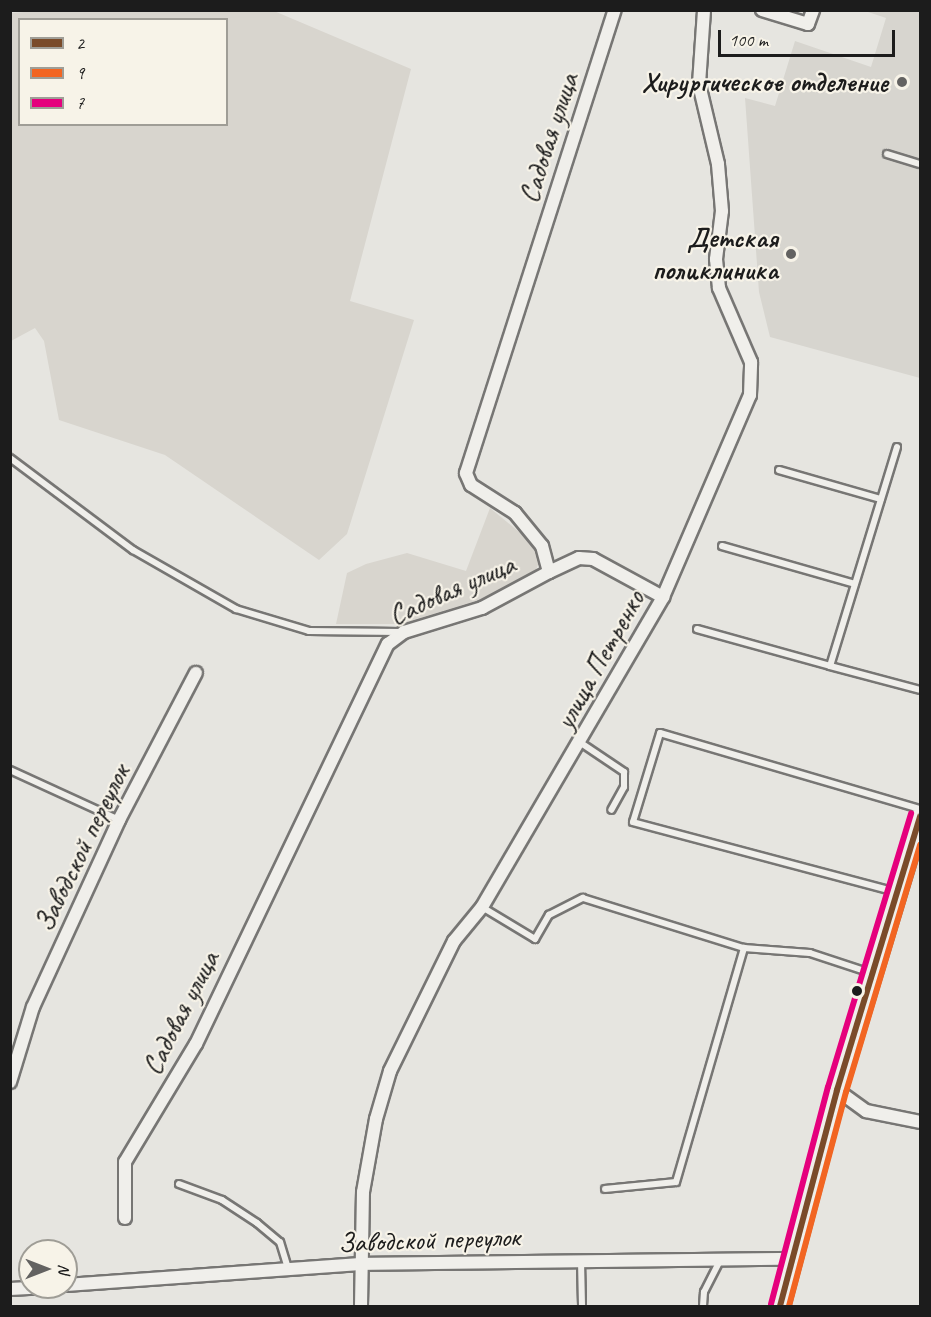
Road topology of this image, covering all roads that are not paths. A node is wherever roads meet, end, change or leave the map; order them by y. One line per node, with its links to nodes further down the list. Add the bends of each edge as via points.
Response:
1 (615, 10): 12 (street, Садовая улица, via 466,474 471,486 515,513 542,546)
2 (704, 10): 14 (street, улица Петренко, via 699,84 718,164 722,211 716,259 719,288 751,362 750,396)
3 (762, 10): 4 (street, via 808,24)
4 (813, 10)
5 (887, 154): 6 (lane)
6 (921, 164)
7 (897, 447): 10 (lane)
8 (10, 458): 16 (lane, via 133,550 236,609 309,631 372,635)
9 (779, 470): 10 (lane)
10 (881, 499): 13 (lane)
11 (722, 546): 13 (lane)
12 (549, 572): 14 (street, via 579,558 593,559); 16 (street, Садовая улица, via 482,609)
13 (855, 584): 17 (lane)
14 (663, 597): 20 (street, улица Петренко)
15 (697, 629): 17 (lane)
16 (404, 632): 35 (street, Садовая улица, via 388,644 370,676 196,1044 125,1162)
17 (830, 666): 19 (lane)
18 (196, 673): 25 (street, Заводской переулок)
19 (921, 690)
20 (581, 743): 23 (lane, via 624,772 624,787); 27 (street, улица Петренко)
21 (10, 770): 25 (lane)
22 (921, 809): 26 (lane, via 660,734 633,822)
23 (611, 810)
24 (921, 816): 26 (street)
25 (118, 820): 30 (street, Заводской переулок, via 33,1007)
26 (897, 892): 29 (street)
27 (482, 907): 28 (lane, via 535,939 549,915 583,898); 39 (street, улица Петренко, via 454,941 390,1071 376,1119 363,1192)
28 (744, 948): 29 (lane, via 810,953); 34 (lane, via 676,1182)
29 (871, 973): 31 (street)
30 (10, 1082)
31 (837, 1090): 32 (street, via 866,1111); 37 (street)
32 (921, 1122)
33 (179, 1184): 40 (lane, via 215,1196 257,1222 279,1242)
34 (604, 1189)
35 (125, 1218)
36 (720, 1259): 37 (street, Заводской переулок); 38 (street, Заводской переулок); 44 (lane, via 704,1292)
37 (794, 1259): 45 (street)
38 (581, 1260): 39 (street, Заводской переулок); 43 (lane)
39 (360, 1264): 40 (street, Заводской переулок); 42 (street, улица Петренко)
40 (288, 1270): 41 (street, Заводской переулок)
41 (78, 1284)
42 (361, 1306)
43 (582, 1306)
44 (704, 1306)
45 (780, 1306)

